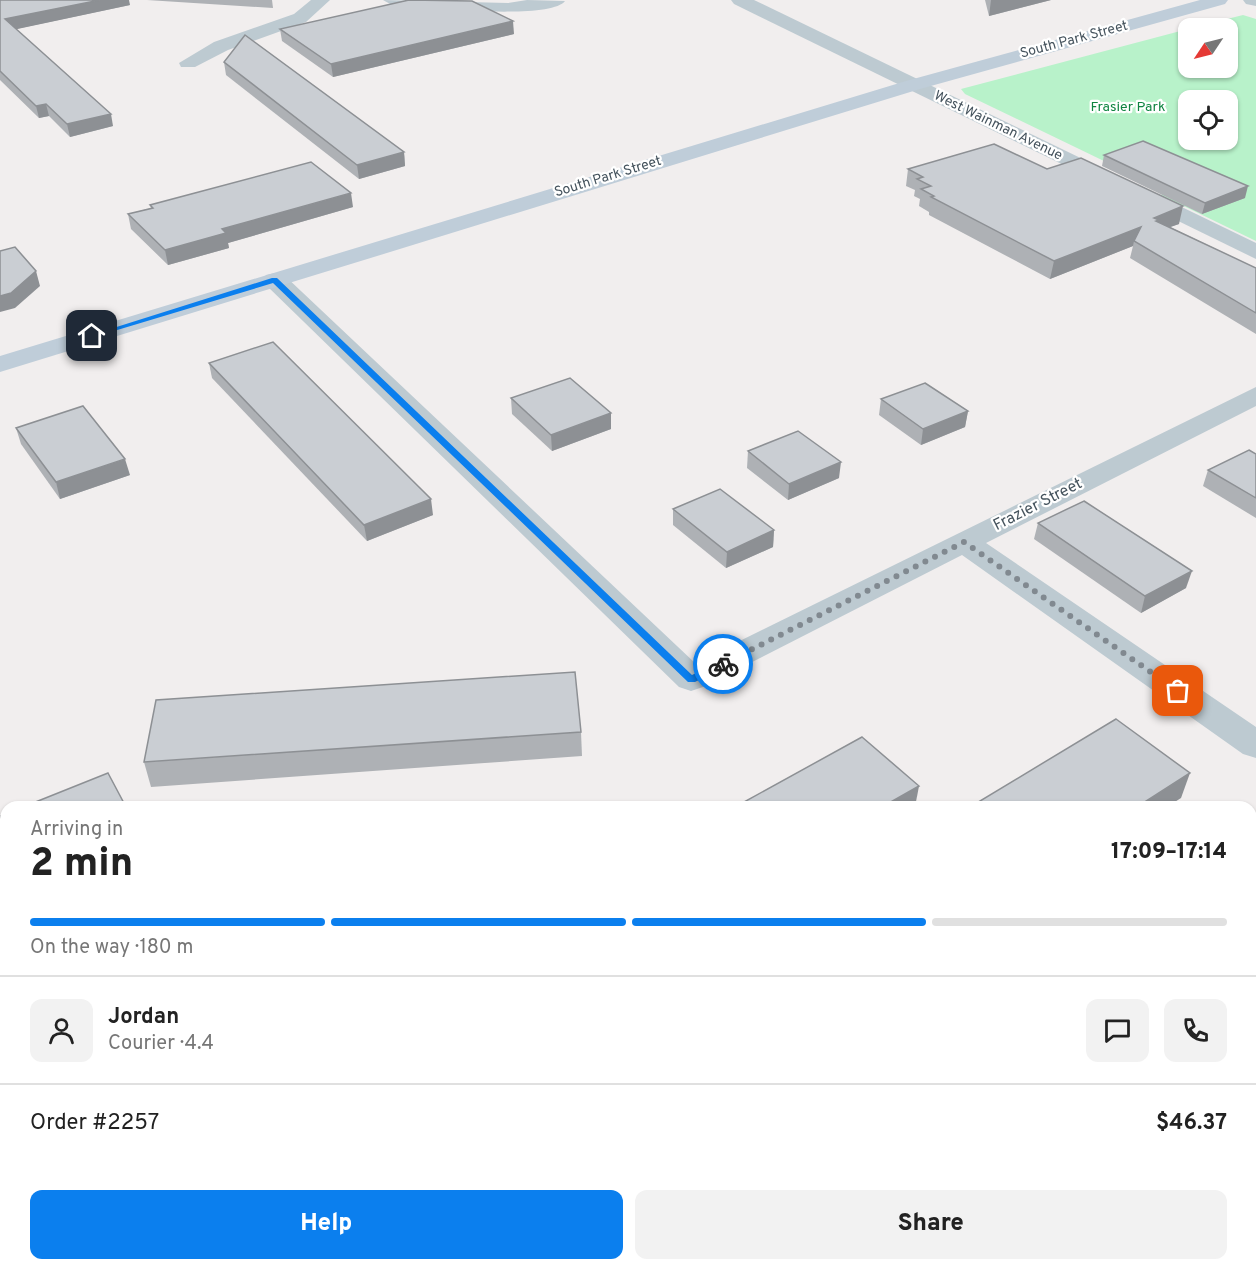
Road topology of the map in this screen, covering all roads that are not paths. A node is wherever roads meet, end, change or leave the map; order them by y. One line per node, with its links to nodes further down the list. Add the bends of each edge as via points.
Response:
1 (321, 0): 6 (street, via 300,18 221,46)
2 (392, 0): 5 (street, via 508,8)
3 (740, 0): 7 (street, West Wainman Avenue)
4 (1219, 0): 7 (main road, South Park Street)
5 (556, 1)
6 (188, 63)
7 (913, 85): 8 (street, West Wainman Avenue); 9 (main road, South Park Street)
8 (1256, 252)
9 (275, 280): 10 (main road, South Park Street); 12 (street, Frazier Street, via 691,679)
10 (0, 364)
11 (1256, 395): 12 (street, Frazier Street)
12 (964, 542): 13 (street)
13 (1256, 745)

